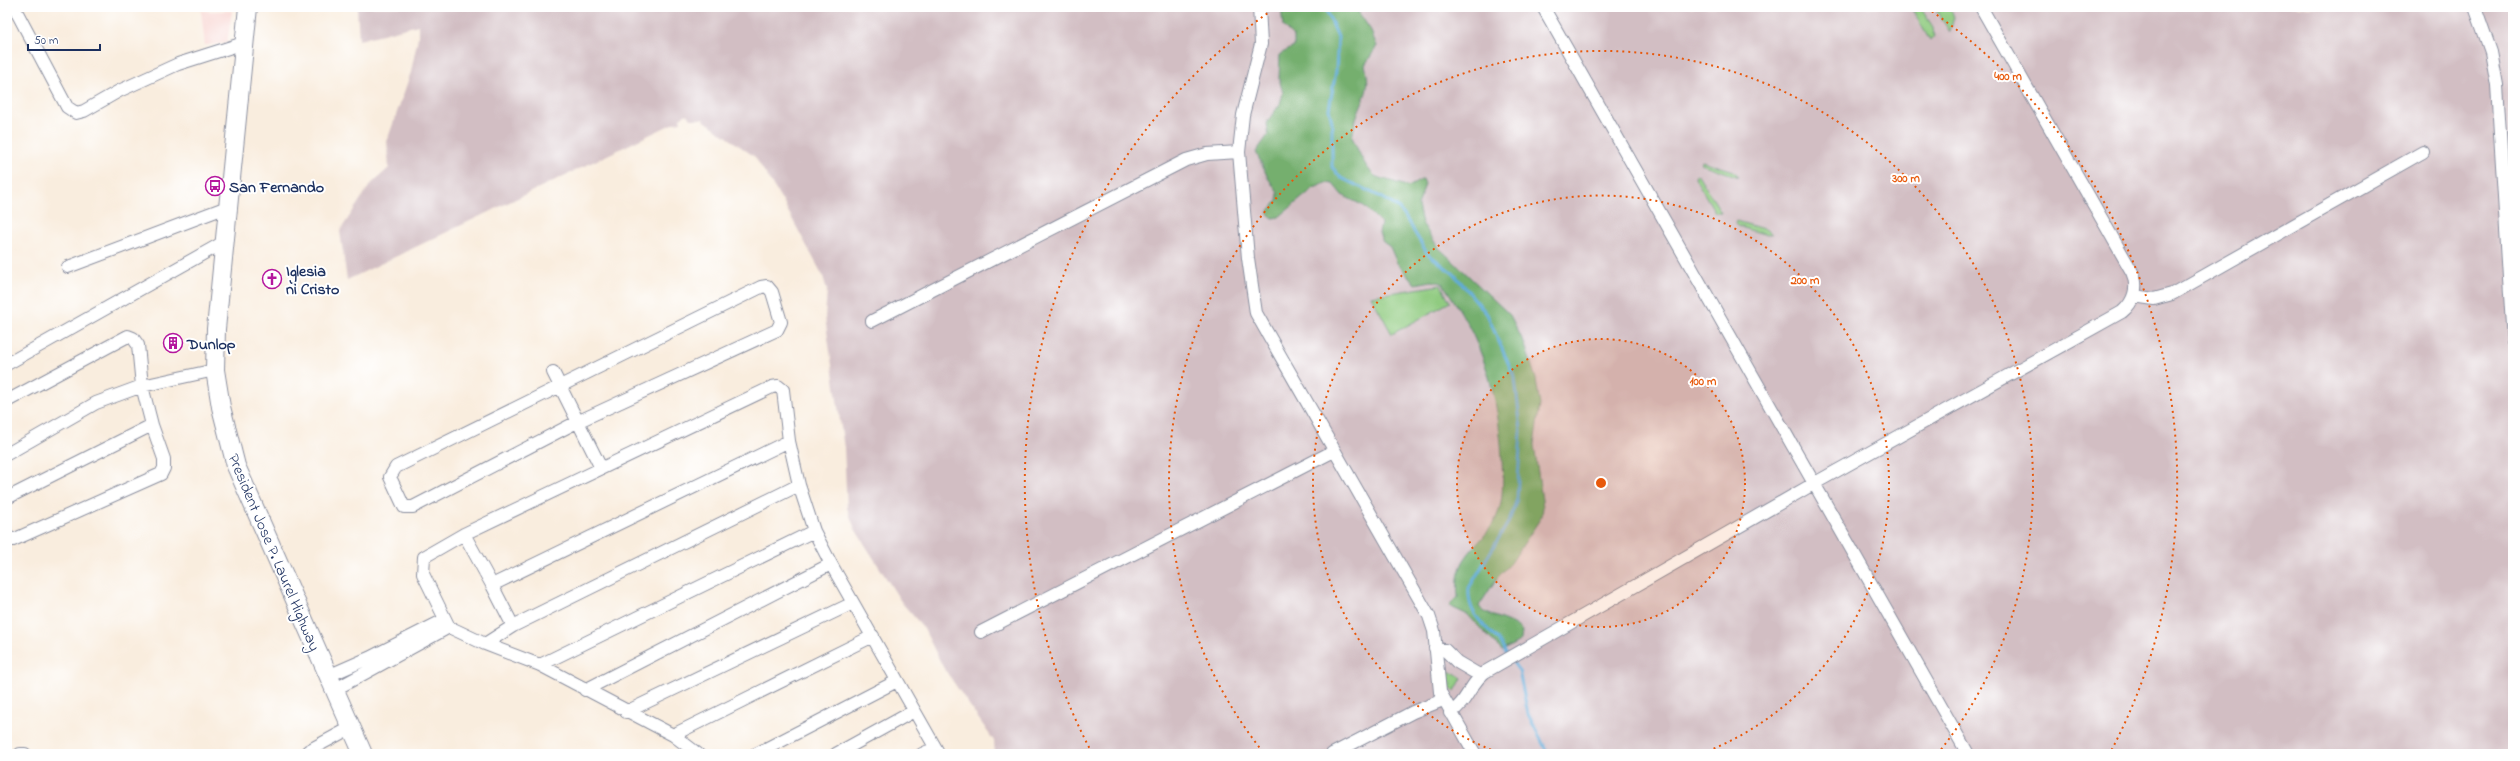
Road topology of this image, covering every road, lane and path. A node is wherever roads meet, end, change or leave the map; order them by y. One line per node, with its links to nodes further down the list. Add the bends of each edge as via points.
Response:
1 (14, 7): 7 (street, via 67,107 76,113 178,64)
2 (248, 7): 7 (highway, President Jose P. Laurel Highway)
3 (1259, 7): 8 (street, via 1261,44 1243,115)
4 (1543, 7): 28 (street)
5 (1981, 7): 13 (street, via 2132,272)
6 (2475, 7): 15 (street, via 2491,52 2497,85)
7 (244, 43): 10 (highway, President Jose P. Laurel Highway)
8 (1239, 152): 14 (street, via 1206,154 1186,160); 25 (street, via 1248,258 1256,313)
9 (2423, 152): 13 (street, via 2172,294 2154,299)
10 (227, 207): 11 (highway, President Jose P. Laurel Highway); 12 (street)
11 (224, 242): 16 (street); 17 (highway, President Jose P. Laurel Highway)
12 (68, 267)
13 (2134, 296): 28 (street, via 2122,312)
14 (872, 321)
15 (2513, 342)
16 (7, 364)
17 (215, 370): 19 (street); 46 (highway, President Jose P. Laurel Highway, via 220,407 236,466)
18 (553, 372): 20 (street)
19 (142, 386): 21 (street, via 138,345 128,336); 23 (street); 26 (street, via 96,403)
20 (560, 386): 22 (street); 22 (street, via 396,467 390,477 404,507 413,507); 22 (street, via 761,287 767,286 772,292 781,322 777,330)
21 (7, 402)
22 (577, 422): 27 (street)
23 (152, 425): 30 (street); 33 (street, via 164,460 164,468 160,474 13,540)
24 (789, 441): 27 (street, via 783,390 778,386); 29 (street); 35 (street)
25 (1334, 451): 39 (street); 42 (street, via 1429,616 1434,631)
26 (7, 454)
27 (601, 468): 32 (street)
28 (1815, 483): 44 (street); 65 (street)
29 (800, 485): 31 (street); 38 (street)
30 (7, 498)
31 (814, 531): 34 (street); 43 (street)
32 (464, 534): 35 (street); 37 (street, via 424,557 423,561 423,574)
33 (7, 536)
34 (831, 564): 36 (street); 47 (street)
35 (492, 585): 38 (street)
36 (852, 603): 40 (street); 50 (street)
37 (447, 623): 41 (street); 46 (street)
38 (513, 626): 41 (street)
39 (981, 632)
40 (873, 636): 45 (street); 53 (street)
41 (485, 644): 43 (street)
42 (1435, 648): 44 (street, via 1445,650 1458,662); 48 (street)
43 (540, 665): 47 (street)
44 (1481, 676): 51 (street, via 1461,705)
45 (897, 681): 49 (street); 60 (street)
46 (331, 683): 52 (highway, President Jose P. Laurel Highway)
47 (584, 690): 50 (street)
48 (1443, 700): 51 (street); 63 (street, via 1413,712)
49 (914, 711): 55 (street); 61 (street)
50 (626, 712): 53 (street)
51 (1450, 712): 64 (street)
52 (352, 727): 54 (street); 58 (highway, President Jose P. Laurel Highway)
53 (673, 735): 59 (street)
54 (308, 751)
55 (937, 751): 62 (street)
56 (20, 754): 57 (street)
57 (25, 754)
58 (363, 754)
59 (698, 754)
60 (756, 754)
61 (836, 754)
62 (922, 754)
63 (1332, 754)
64 (1475, 754)
65 (1968, 754)

